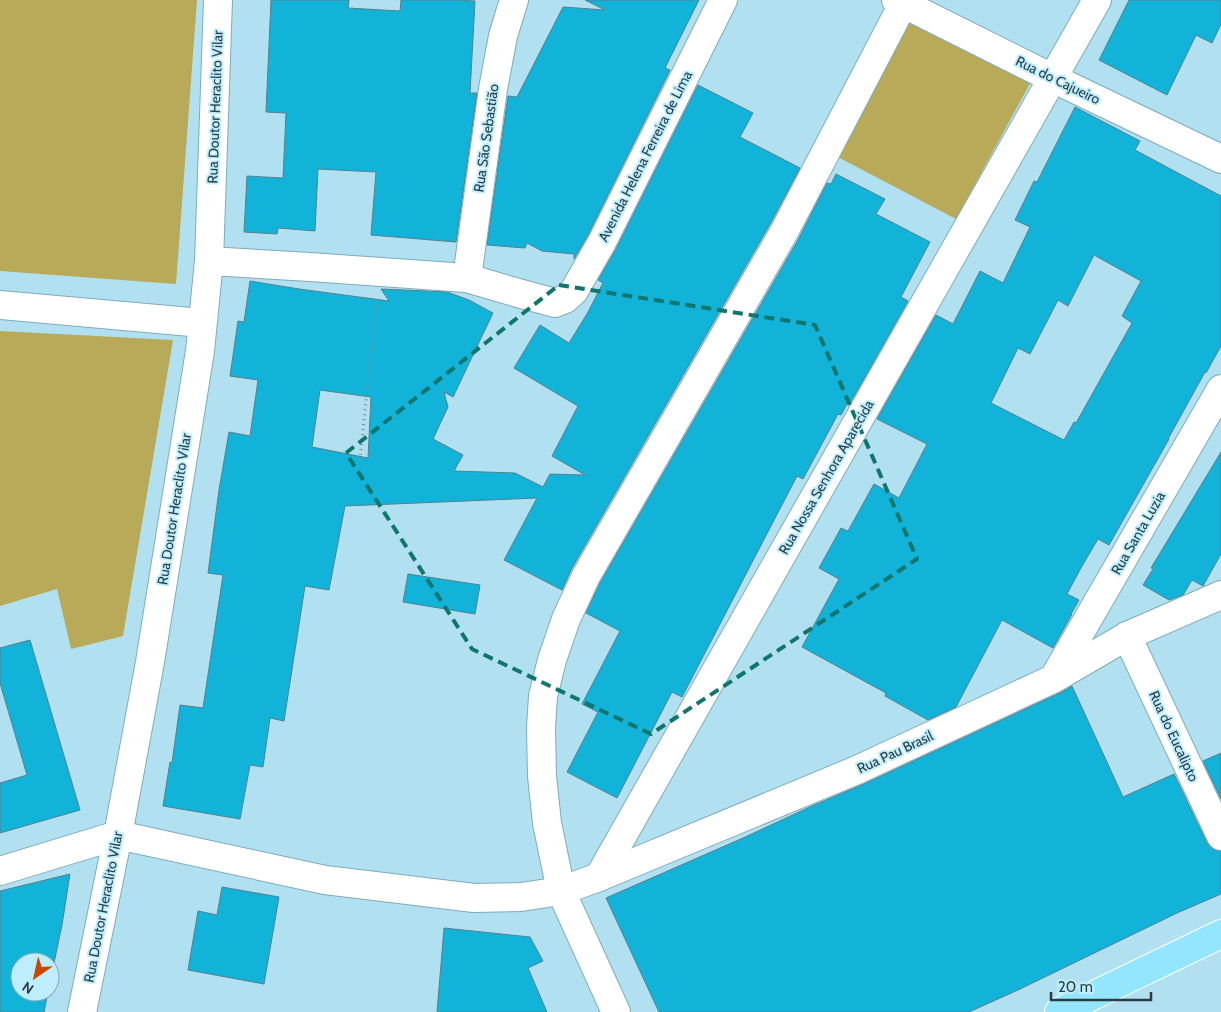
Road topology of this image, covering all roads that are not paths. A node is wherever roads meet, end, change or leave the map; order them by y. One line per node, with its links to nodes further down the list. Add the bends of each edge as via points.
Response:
1 (218, 0): 8 (street, Rua Doutor Heraclito Vilar)
2 (514, 0): 9 (street, Rua São Sebastião, via 492,89)
3 (723, 0): 9 (street, Avenida Helena Ferreira de Lima, via 602,242 574,291 555,303)
4 (1097, 0): 6 (street, Rua Nossa Senhora Aparecida)
5 (900, 2): 6 (street, Rua do Cajueiro); 20 (street, via 784,232 586,576 566,619 543,696 541,728 547,823)
6 (1052, 78): 7 (street, Rua do Cajueiro); 19 (street, Rua Nossa Senhora Aparecida)
7 (1221, 159)
8 (210, 261): 9 (street); 11 (street, Rua Doutor Heraclito Vilar)
9 (468, 278)
10 (0, 305): 11 (street)
11 (202, 323): 16 (street, Rua Doutor Heraclito Vilar, via 150,662)
12 (1221, 389): 15 (street, Rua Santa Luzia)
13 (1221, 595): 14 (street, Rua Pau Brasil)
14 (1127, 636): 15 (street, Rua Pau Brasil); 17 (street, Rua do Eucalipto)
15 (1054, 678): 19 (street, Rua Pau Brasil, via 857,770)
16 (118, 835): 18 (street); 20 (street, Rua Pau Brasil, via 344,882 474,898 521,897); 22 (street, Rua Doutor Heraclito Vilar)
17 (1221, 836)
18 (0, 871)
19 (599, 877): 20 (street, Rua Pau Brasil)
20 (561, 891): 23 (street)
21 (1221, 934): 24 (main road)
22 (82, 1012)
23 (616, 1012)
24 (1059, 1012)

